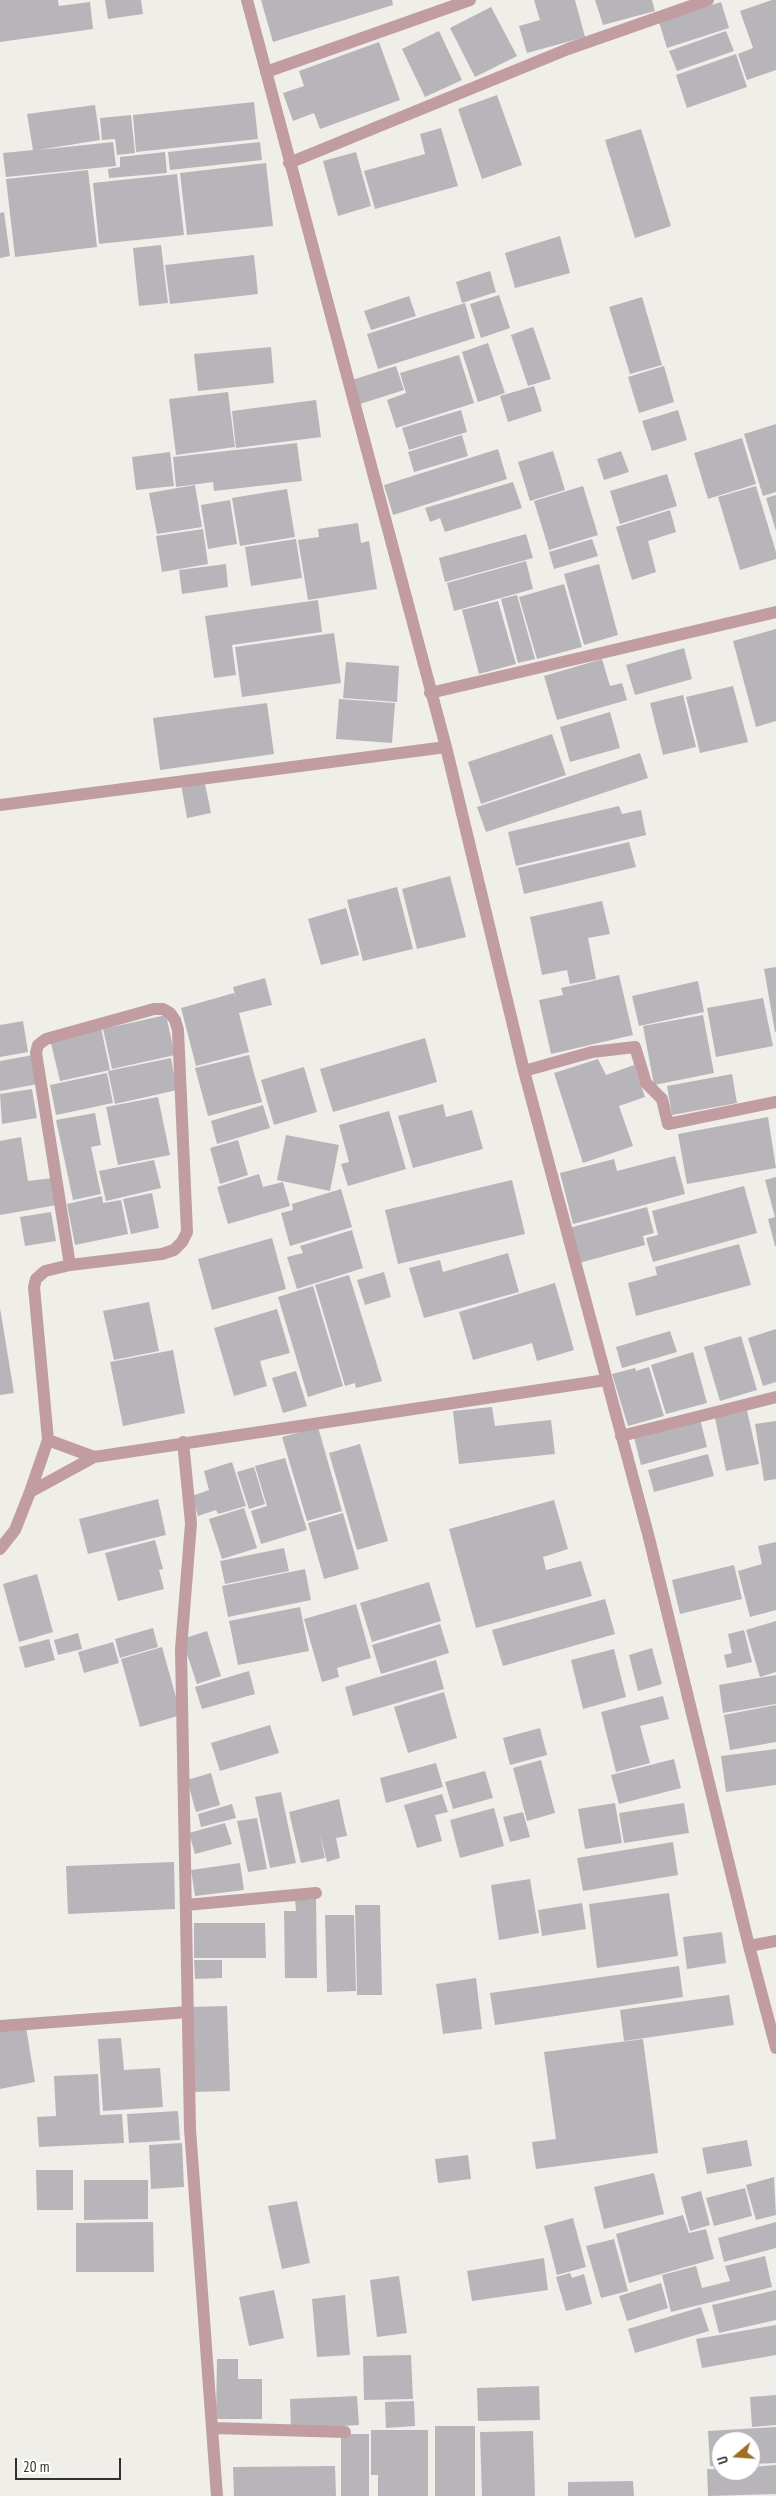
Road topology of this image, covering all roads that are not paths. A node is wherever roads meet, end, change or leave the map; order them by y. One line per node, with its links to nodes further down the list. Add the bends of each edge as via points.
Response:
1 (247, 0): 4 (street)
2 (470, 0): 4 (street)
3 (708, 0): 5 (street, via 568,49)
4 (266, 72): 5 (street)
5 (289, 162): 7 (street)
6 (776, 612): 7 (street)
7 (430, 693): 8 (street)
8 (446, 746): 9 (street); 10 (street)
9 (0, 805)
10 (524, 1071): 11 (street, via 592,1052 635,1047 646,1083 662,1099 668,1124); 13 (street)
11 (776, 1102)
12 (70, 1265): 12 (street, via 36,1053 38,1045 46,1039 163,1009 170,1013 178,1030 187,1232 174,1250 162,1254); 16 (street, via 40,1274 34,1287)
13 (606, 1380): 15 (street); 17 (street)
14 (776, 1397): 15 (street)
15 (621, 1436): 24 (street)
16 (48, 1440): 18 (street); 19 (street)
17 (184, 1442): 18 (street); 22 (street, via 191,1523 181,1648)
18 (94, 1457): 19 (street)
19 (30, 1492): 20 (street, via 15,1530)
20 (0, 1549)
21 (316, 1893): 22 (street)
22 (186, 1905): 25 (street)
23 (776, 1941): 24 (street)
24 (749, 1946): 27 (street)
25 (188, 2012): 26 (street); 28 (street, via 190,2129)
26 (0, 2026)
27 (776, 2048)
28 (213, 2428): 29 (street); 30 (street)
29 (344, 2432)
30 (218, 2496)

